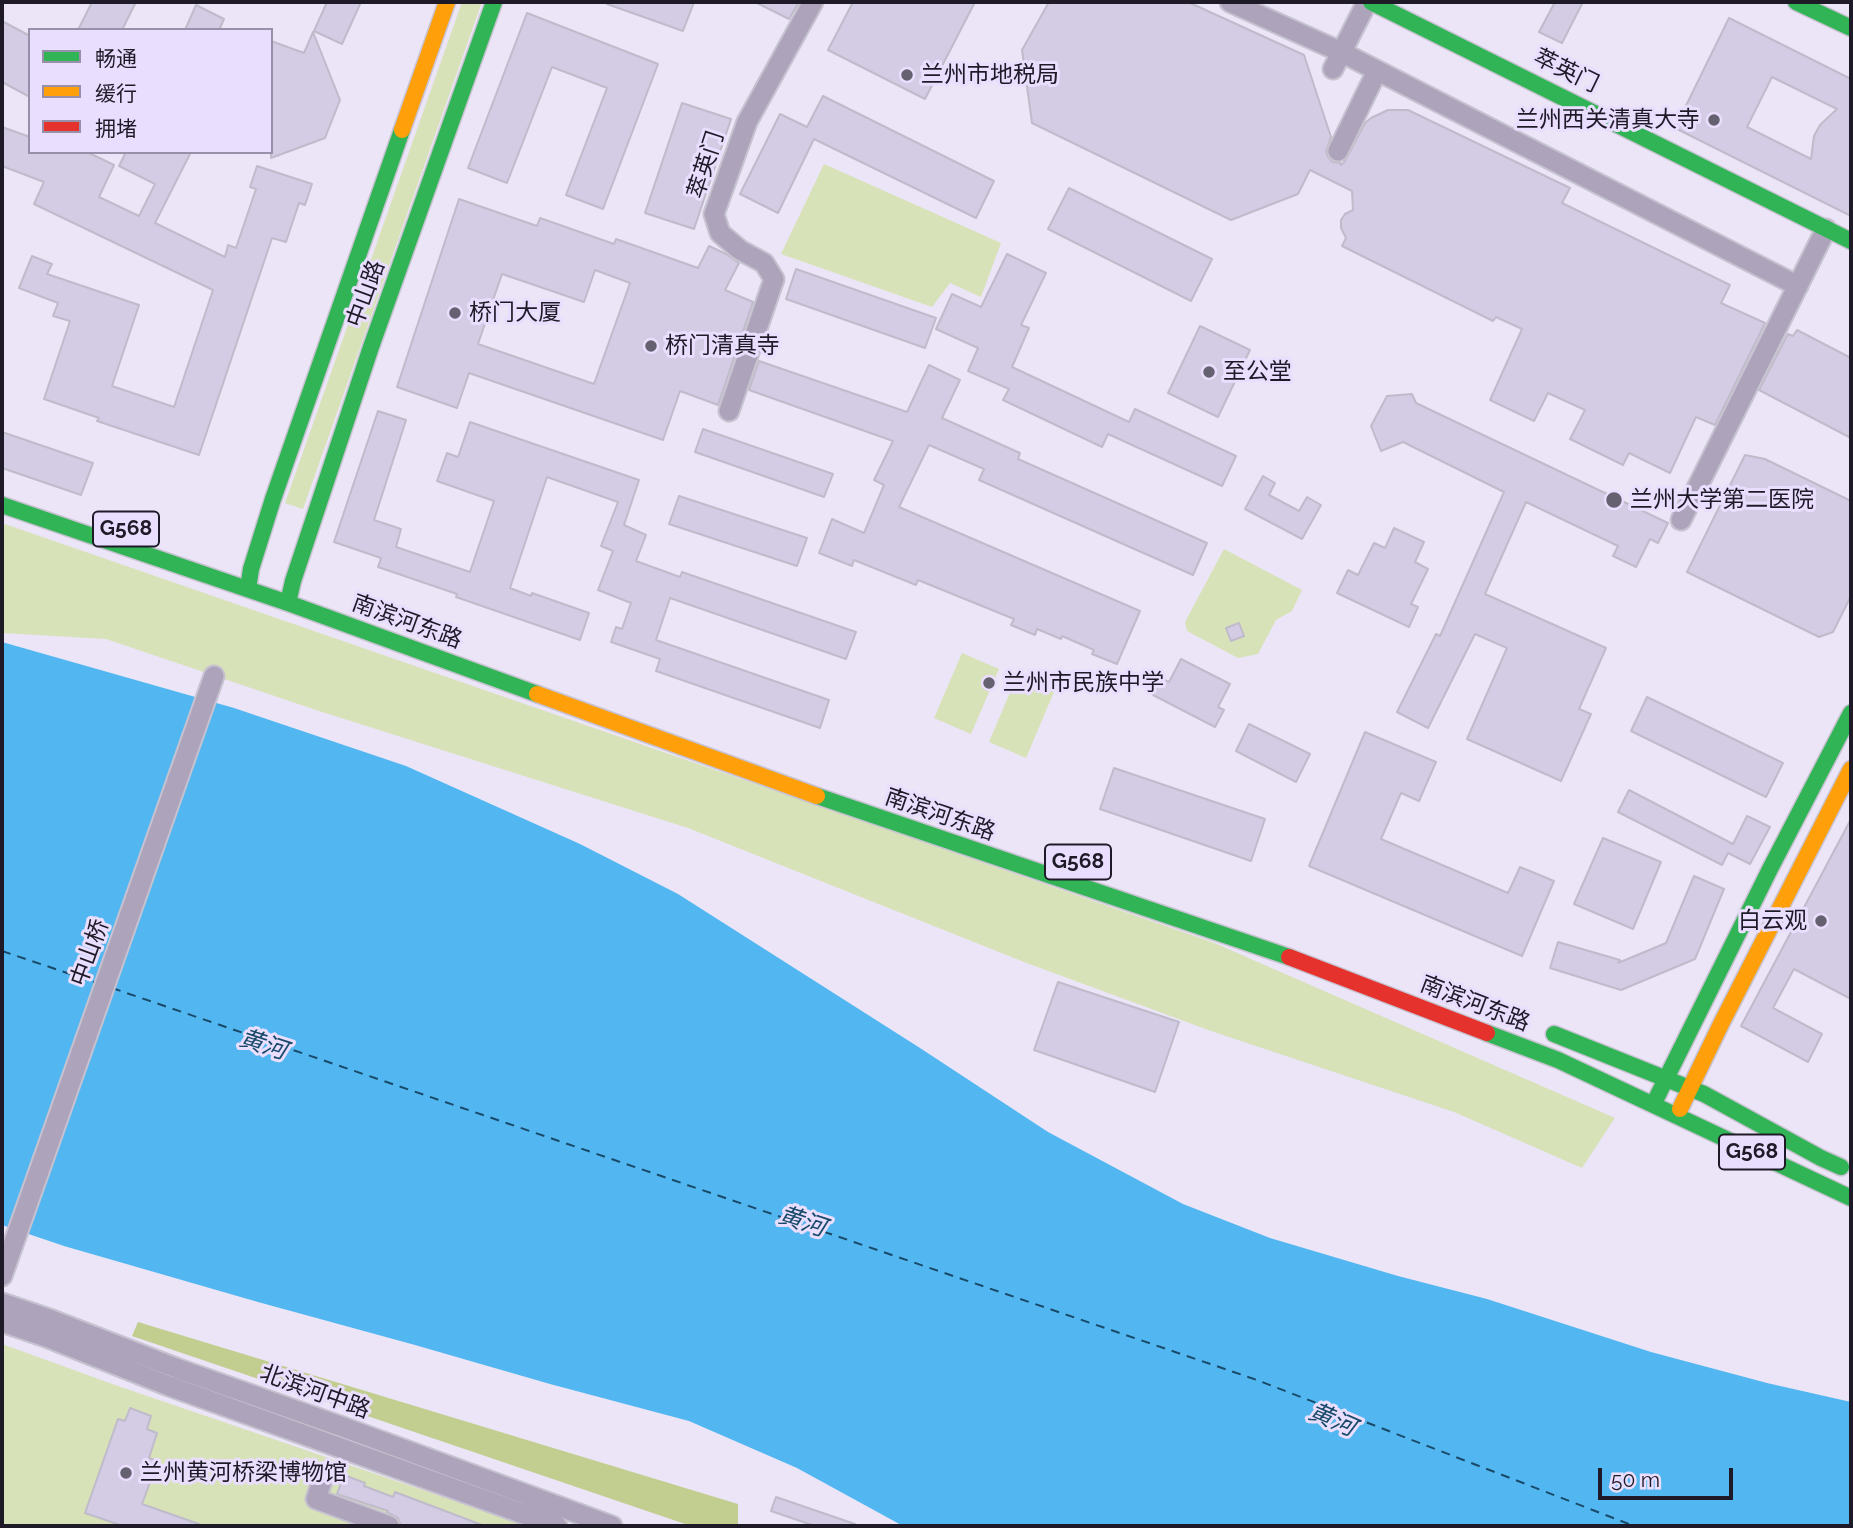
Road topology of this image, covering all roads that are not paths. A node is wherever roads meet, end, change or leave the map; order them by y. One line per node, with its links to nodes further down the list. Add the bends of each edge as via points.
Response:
1 (447, 2): 19 (main road, 中山路, via 250,569)
2 (494, 2): 20 (main road, 中山路, via 364,368)
3 (813, 2): 14 (street, 萃英门, via 747,122 715,214 720,233 764,263 774,279)
4 (1230, 2): 8 (street)
5 (1369, 2): 8 (street); 11 (main road, 萃英门)
6 (1796, 2): 7 (main road)
7 (1851, 28)
8 (1337, 61): 9 (street)
9 (1377, 71): 10 (street); 13 (street)
10 (1338, 151)
11 (1826, 229): 12 (main road, 萃英门); 13 (street)
12 (1851, 241)
13 (1798, 286): 18 (street)
14 (729, 411)
15 (15, 493): 16 (main road)
16 (41, 502)
17 (2, 505): 19 (main road, 南滨河东路 / G568)
18 (1681, 520)
19 (248, 589): 20 (main road, 南滨河东路 / G568)
20 (288, 603): 30 (main road, 南滨河东路 / G568, via 860,812 1294,959 1558,1060)
21 (214, 676): 34 (street, 中山桥)
22 (1851, 713): 28 (main road)
23 (1851, 746): 26 (main road)
24 (1851, 769): 26 (main road)
25 (1851, 795): 29 (main road, via 1731,1032)
26 (1717, 1021): 29 (main road)
27 (1541, 1029): 28 (main road, 南滨河东路 / G568)
28 (1666, 1077): 29 (main road, 南滨河东路 / G568); 30 (main road)
29 (1692, 1089): 31 (main road); 31 (main road); 32 (main road, 南滨河东路 / G568)
30 (1653, 1105): 31 (main road, 南滨河东路 / G568)
31 (1679, 1117): 33 (main road, 南滨河东路 / G568)
32 (1851, 1172)
33 (1851, 1198)
34 (2, 1276)
35 (2, 1303): 40 (street, 北滨河中路)
36 (2, 1322): 39 (street, 北滨河中路)
37 (322, 1481): 38 (street, via 316,1499)
38 (389, 1526)
39 (557, 1526)
40 (612, 1526)

